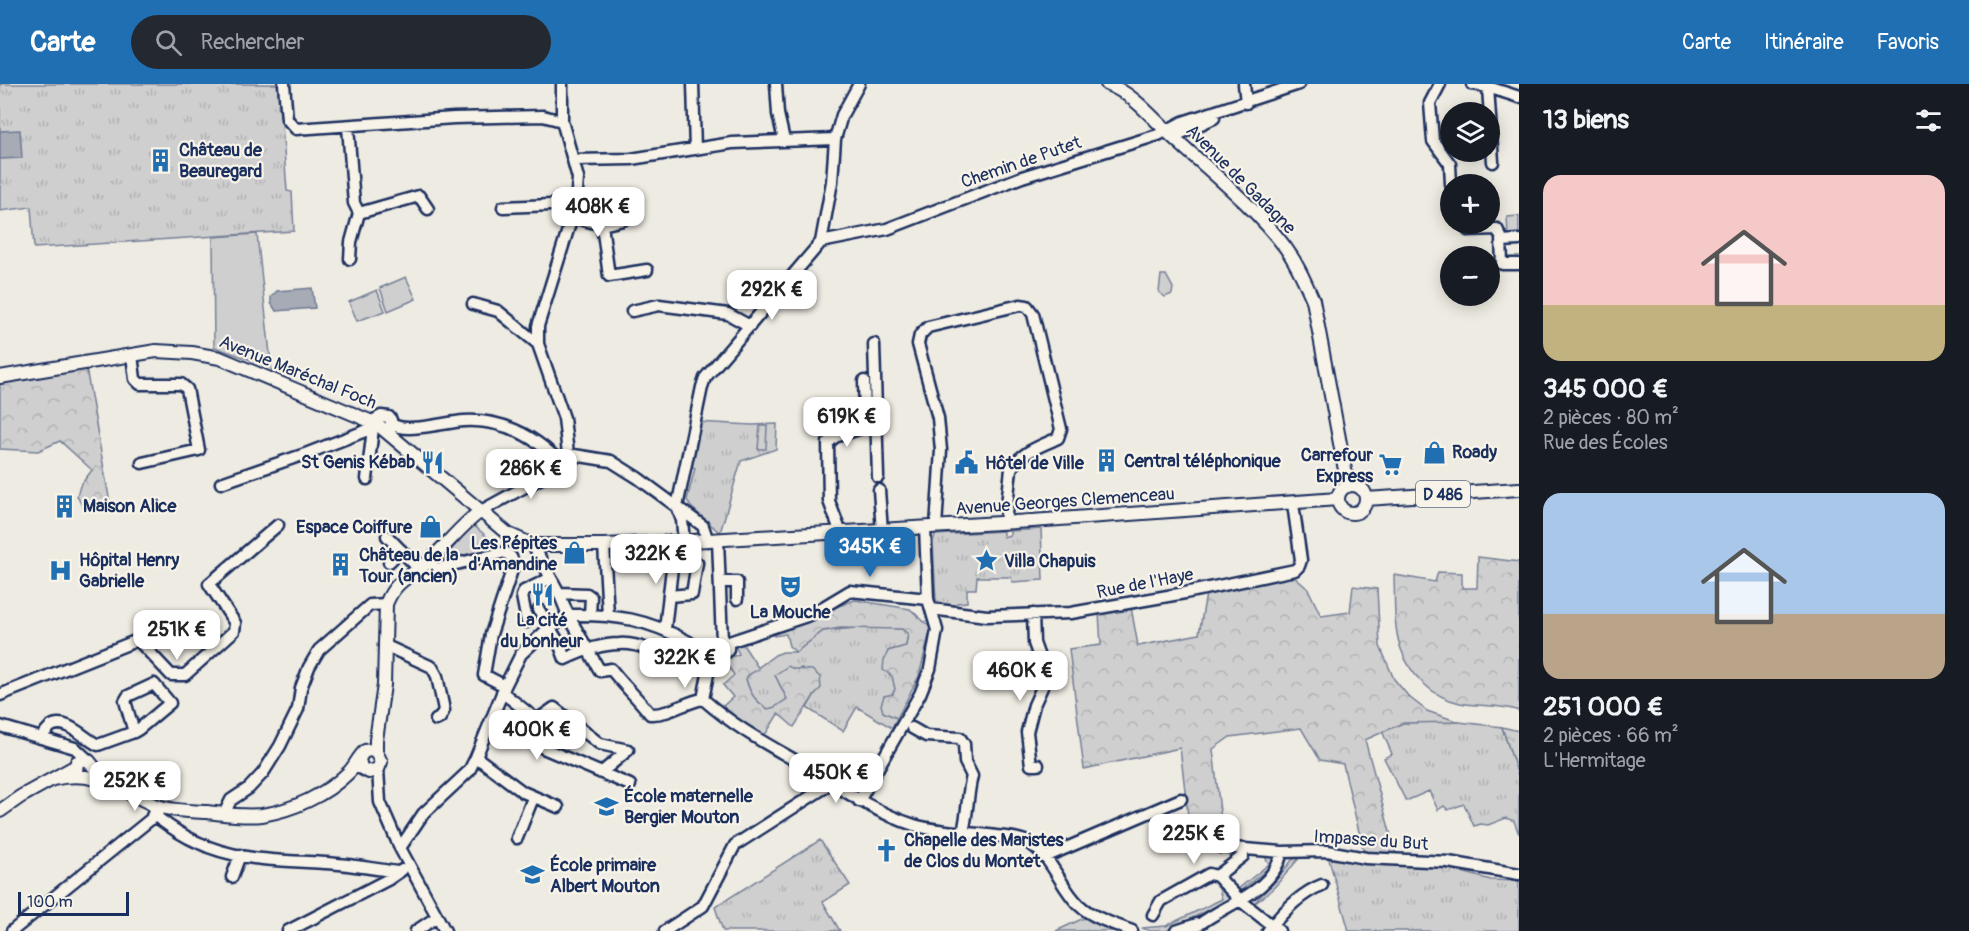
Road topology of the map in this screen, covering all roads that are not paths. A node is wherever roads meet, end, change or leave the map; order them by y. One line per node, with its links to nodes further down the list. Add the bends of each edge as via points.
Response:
1 (284, 84): 17 (street, via 287,119 296,129)
2 (562, 84): 16 (street)
3 (693, 84): 21 (street)
4 (776, 84): 20 (street)
5 (859, 84): 19 (street)
6 (1107, 84): 11 (main road, Avenue de Gadagne)
7 (1244, 84): 15 (street)
8 (1299, 84): 15 (street, Chemin de Putet)
9 (1440, 84): 23 (street, via 1430,103 1433,141 1450,164)
10 (1472, 84): 12 (street)
11 (1123, 87): 18 (main road, Avenue de Gadagne)
12 (1488, 87): 13 (street); 14 (street)
13 (1519, 97)
14 (1489, 102)
15 (1246, 103): 18 (street, Chemin de Putet, via 1191,120)
16 (562, 121): 17 (street, via 543,116); 22 (street)
17 (348, 127): 27 (street, via 354,203)
18 (1169, 134): 34 (street, Chemin de Putet, via 1023,177 887,229); 53 (main road, Avenue de Gadagne, via 1263,221 1301,273 1319,323)
19 (835, 139): 20 (street); 34 (street)
20 (784, 140): 21 (street)
21 (695, 149): 22 (street, via 631,159)
22 (574, 160): 24 (street, via 578,178)
23 (1450, 174)
24 (576, 204): 25 (street); 28 (street)
25 (503, 207)
26 (428, 209): 27 (street, via 419,196)
27 (359, 213): 35 (street)
28 (573, 217): 30 (street); 41 (street, via 538,326)
29 (623, 220): 30 (street)
30 (602, 225): 37 (street, via 609,276)
31 (1499, 234): 33 (street)
32 (1519, 240): 33 (street)
33 (1501, 241): 36 (street, via 1503,264)
34 (821, 242): 40 (street)
35 (350, 259)
36 (1519, 264)
37 (647, 270)
38 (473, 304): 41 (street, via 498,310)
39 (632, 311): 40 (street, via 659,305 728,314)
40 (750, 326): 59 (street, via 705,378)
41 (538, 344): 48 (street, via 564,418)
42 (874, 344): 50 (street)
43 (132, 355): 44 (main road, Avenue Maréchal Foch); 46 (main road, Avenue Maréchal Foch, via 175,351 213,356); 49 (street, via 135,379 140,384 181,384 188,389 199,450)
44 (0, 377)
45 (864, 381): 65 (street, via 865,418 859,429 828,443 829,501)
46 (374, 424): 47 (main road, Avenue Maréchal Foch); 51 (street); 52 (street, via 308,453)
47 (390, 428): 48 (street, via 465,421 501,424); 60 (main road, Avenue Maréchal Foch)
48 (563, 458): 59 (street, via 611,461); 60 (street, via 545,476)
49 (142, 463)
50 (878, 477)
51 (368, 479)
52 (220, 483)
53 (1348, 486): 56 (main road, via 1361,488); 57 (main road)
54 (1519, 489): 56 (main road, D 486)
55 (879, 490): 64 (street)
56 (1366, 499): 57 (main road, via 1361,510 1354,513 1343,509)
57 (1338, 500): 58 (main road, Avenue Georges Clemenceau)
58 (1293, 504): 61 (main road, Avenue Georges Clemenceau); 88 (street, Rue de l'Haye, via 1300,560 1295,570 1071,613)
59 (677, 507): 68 (street, via 703,526); 69 (street, via 682,520)
60 (481, 511): 66 (main road, Avenue Georges Clemenceau); 76 (main road)
61 (1005, 523): 63 (main road, Avenue Georges Clemenceau); 63 (street, via 1011,469 1028,452 1058,438 1061,429 1033,314 1027,306 1020,305 928,327 920,335 918,344 938,417 941,450)
62 (278, 525): 97 (street, via 209,584 235,623 234,631 185,675 171,675 138,640)
63 (931, 527): 64 (main road, Avenue Georges Clemenceau); 83 (street)
64 (882, 531): 65 (main road, Avenue Georges Clemenceau)
65 (841, 533): 68 (main road, Avenue Georges Clemenceau)
66 (508, 534): 70 (main road, Avenue Georges Clemenceau); 73 (street)
67 (387, 536): 72 (street)
68 (713, 540): 69 (main road, Avenue Georges Clemenceau); 78 (street)
69 (679, 542): 71 (main road, Avenue Georges Clemenceau); 74 (street)
70 (533, 544): 71 (main road, Avenue Georges Clemenceau); 77 (street)
71 (604, 545): 87 (street)
72 (401, 550): 75 (street); 76 (street)
73 (497, 554): 76 (street, via 436,569); 96 (street, via 505,552 514,564 490,634 484,675)
74 (674, 560): 80 (street); 80 (street, via 697,563 692,594)
75 (389, 562)
76 (424, 565): 82 (main road, via 402,580)
77 (550, 578): 79 (street); 89 (street, via 524,591)
78 (720, 582): 81 (street, via 737,582); 93 (street)
79 (559, 594): 85 (street, via 588,594); 86 (street)
80 (669, 596): 91 (street)
81 (736, 599)
82 (386, 604): 92 (main road); 118 (street, via 370,604 319,650 280,746 263,773 231,800)
83 (929, 604): 88 (street, Rue de l'Haye, via 987,616); 93 (street, Rue de l'Haye, via 850,591 810,615); 114 (street, via 937,630 926,681)
84 (539, 610): 90 (street)
85 (590, 614): 86 (street); 87 (street)
86 (568, 615): 90 (street); 95 (street)
87 (608, 615): 91 (street)
88 (1033, 615): 107 (street, via 1034,643 1044,672 1027,732 1031,765)
89 (527, 622)
90 (550, 627): 95 (street, Rue de l'Haye, via 566,659); 96 (street, via 522,654)
91 (665, 629): 94 (street, via 689,642)
92 (384, 645): 100 (street, via 432,667 444,710); 106 (main road, via 384,686)
93 (715, 646): 94 (street, Rue de l'Haye); 98 (street)
94 (688, 649): 95 (street, Rue de l'Haye, via 672,656 620,644)
95 (586, 650): 98 (street, via 600,671 611,669 650,714)
96 (504, 689): 99 (street); 109 (street, via 537,720 554,708 600,744 628,750)
97 (0, 695)
98 (703, 699): 110 (street, via 746,734)
99 (495, 712): 105 (street); 109 (street, via 543,748)
100 (436, 720)
101 (0, 726): 104 (street)
102 (912, 728): 119 (street, via 926,736 960,738 964,744 965,762 972,776)
103 (134, 732): 103 (street, via 170,703 154,684 125,700); 104 (street, via 98,745 76,730 58,724)
104 (40, 738): 108 (street, via 75,748)
105 (476, 757): 112 (street); 122 (street, via 466,774 423,814)
106 (369, 762): 118 (main road, via 286,809 253,815); 122 (street, via 380,802)
107 (1038, 765)
108 (83, 768): 115 (main road); 117 (main road, via 53,779)
109 (600, 773): 111 (street)
110 (828, 782): 114 (street); 142 (street, via 735,845 703,906)
111 (630, 785)
112 (533, 798): 116 (street); 120 (street)
113 (1181, 799): 126 (street)
114 (860, 801): 119 (street, via 914,825)
115 (156, 806): 118 (main road); 124 (street, via 158,818 180,833 198,843); 138 (street, via 151,819)
116 (558, 807)
117 (0, 812)
118 (224, 814)
119 (963, 832): 126 (street, via 1020,840)
120 (517, 838)
121 (1220, 847): 123 (street, Impasse du But)
122 (400, 848): 127 (street)
123 (1282, 852): 129 (street, Impasse du But, via 1327,851 1366,858 1448,862); 133 (street, via 1274,873)
124 (240, 855): 128 (street); 131 (street)
125 (1243, 856): 130 (street)
126 (1045, 857): 143 (street, via 1086,911)
127 (410, 866): 128 (street); 135 (street)
128 (398, 872): 139 (street)
129 (1519, 874)
130 (1217, 876): 133 (street); 134 (street, via 1209,874 1161,901)
131 (232, 878)
132 (1322, 885): 137 (street, via 1276,919)
133 (1241, 901): 136 (street); 137 (street)
134 (1152, 915)
135 (436, 917): 140 (street); 141 (street)
136 (1200, 923): 144 (street); 145 (street)
137 (1273, 929)
138 (12, 931)
139 (288, 931)
140 (416, 931)
141 (445, 931)
142 (665, 931)
143 (1132, 931)
144 (1176, 931)
145 (1191, 931)

